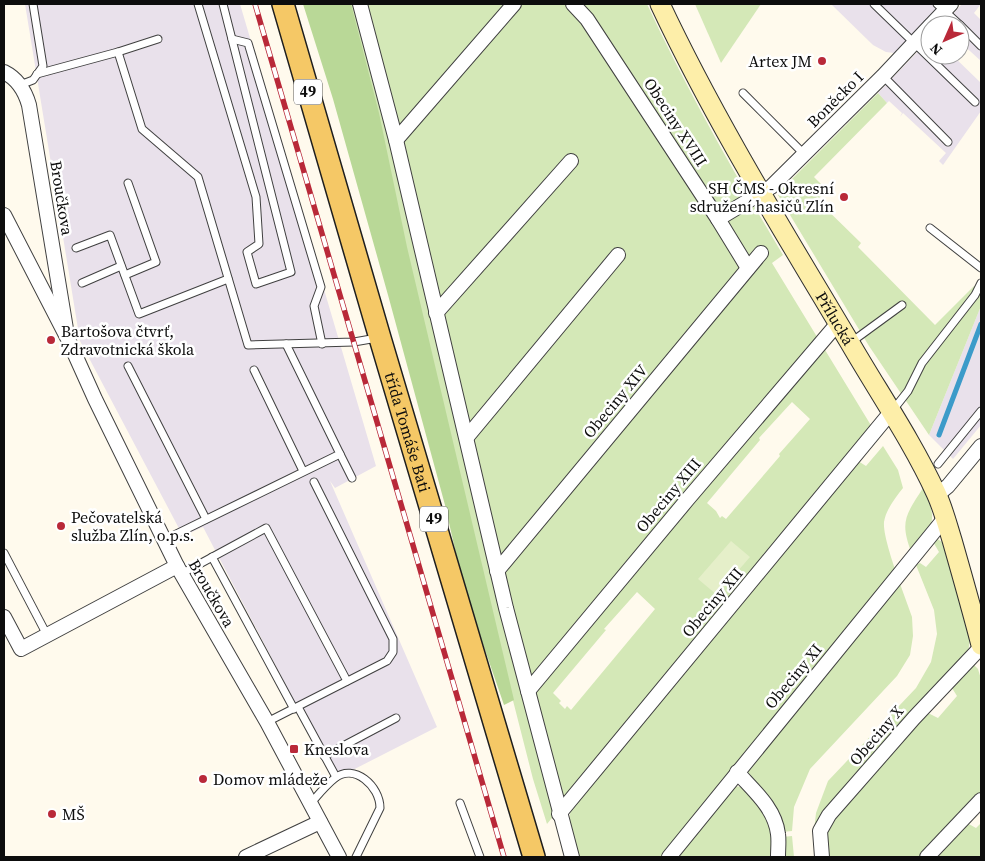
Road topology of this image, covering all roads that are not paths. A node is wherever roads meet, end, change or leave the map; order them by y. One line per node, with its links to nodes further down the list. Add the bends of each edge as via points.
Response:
1 (34, 4): 18 (lane, via 43,66)
2 (198, 4): 13 (lane, via 256,197 259,244 247,252 256,284 291,272)
3 (223, 4): 13 (lane)
4 (283, 4): 45 (main road, třída Tomáše Bati / 49)
5 (360, 4): 23 (street)
6 (514, 4): 23 (street)
7 (573, 4): 30 (street, Obeciny XVIII, via 587,20)
8 (660, 4): 28 (street, Přílucká, via 689,64)
9 (874, 4): 14 (lane)
10 (970, 35): 15 (lane)
11 (920, 36): 14 (street, Boněcko I)
12 (158, 39): 16 (lane)
13 (232, 39): 49 (lane, via 248,43 321,287 314,306)
14 (914, 42): 19 (street, Boněcko I); 22 (lane)
15 (981, 46)
16 (118, 52): 18 (lane); 39 (lane, via 142,129 198,178)
17 (4, 72): 20 (street, Broučkova)
18 (37, 74): 20 (lane, via 33,80)
19 (883, 76): 24 (lane); 25 (street, Boněcko I)
20 (20, 85): 46 (street, Broučkova, via 30,105)
21 (742, 93): 25 (lane)
22 (975, 102)
23 (396, 140): 43 (street)
24 (948, 142)
25 (804, 154): 28 (street, Boněcko I)
26 (571, 161): 43 (street)
27 (128, 183): 38 (lane, via 156,262)
28 (762, 194): 30 (street); 44 (street, Přílucká)
29 (4, 215): 46 (street, Broučkova)
30 (718, 219): 36 (street, Obeciny XVIII)
31 (930, 228): 37 (lane)
32 (76, 248): 35 (lane, via 110,235)
33 (761, 253): 36 (street, Obeciny XIV)
34 (618, 255): 54 (street)
35 (121, 266): 38 (lane); 40 (lane)
36 (748, 268): 68 (street, Obeciny XIV)
37 (981, 268)
38 (125, 275): 39 (lane, via 140,314)
39 (228, 278): 48 (lane, via 248,345)
40 (82, 283)
41 (981, 283): 53 (lane, via 918,369 908,391)
42 (902, 305): 47 (lane)
43 (436, 313): 54 (street)
44 (838, 323): 47 (street, Přílucká); 73 (street, Obeciny XIII)
45 (380, 338): 49 (lane); 89 (main road, třída Tomáše Bati / 49)
46 (68, 339): 64 (street, Broučkova)
47 (850, 343): 53 (street, Přílucká)
48 (286, 344): 49 (lane); 56 (lane)
49 (322, 344)
50 (128, 366): 63 (lane)
51 (254, 370): 58 (lane)
52 (981, 411): 57 (lane)
53 (892, 412): 57 (street, Přílucká, via 914,450); 83 (street, Obeciny XII)
54 (467, 437): 68 (street)
55 (981, 446): 61 (street)
56 (340, 454): 58 (lane); 59 (lane)
57 (932, 469): 61 (street, Přílucká)
58 (304, 471): 63 (lane)
59 (352, 478)
60 (314, 482): 72 (lane, via 393,639 393,652 387,660)
61 (937, 495): 62 (street, Přílucká)
62 (945, 518): 71 (street, Přílucká); 78 (street, Obeciny XI)
63 (206, 519): 64 (lane)
64 (164, 540): 67 (street, Broučkova)
65 (4, 553): 70 (lane)
66 (212, 557): 67 (lane); 72 (lane, via 266,528); 74 (lane)
67 (179, 570): 70 (street); 76 (street, Broučkova)
68 (497, 571): 73 (street)
69 (4, 617): 70 (street, via 22,649)
70 (47, 635)
71 (981, 646): 93 (street, Obeciny X, via 829,815 820,831)
72 (347, 681): 74 (lane)
73 (528, 691): 83 (street)
74 (296, 708): 76 (lane); 77 (lane)
75 (396, 718): 77 (lane)
76 (267, 722): 82 (street, Broučkova)
77 (324, 756): 79 (lane)
78 (737, 772): 91 (street, Obeciny XI); 92 (street, via 764,801 774,819)
79 (336, 777): 82 (lane); 87 (lane, via 358,775 377,792 380,800 380,808)
80 (981, 800): 94 (street)
81 (460, 803): 88 (lane)
82 (310, 804): 84 (street, Broučkova)
83 (559, 814): 90 (street)
84 (320, 822): 85 (street); 86 (street, Broučkova)
85 (246, 857)
86 (339, 857)
87 (356, 857)
88 (480, 857)
89 (534, 857)
90 (572, 857)
91 (669, 857)
92 (778, 857)
93 (822, 857)
94 (927, 857)

